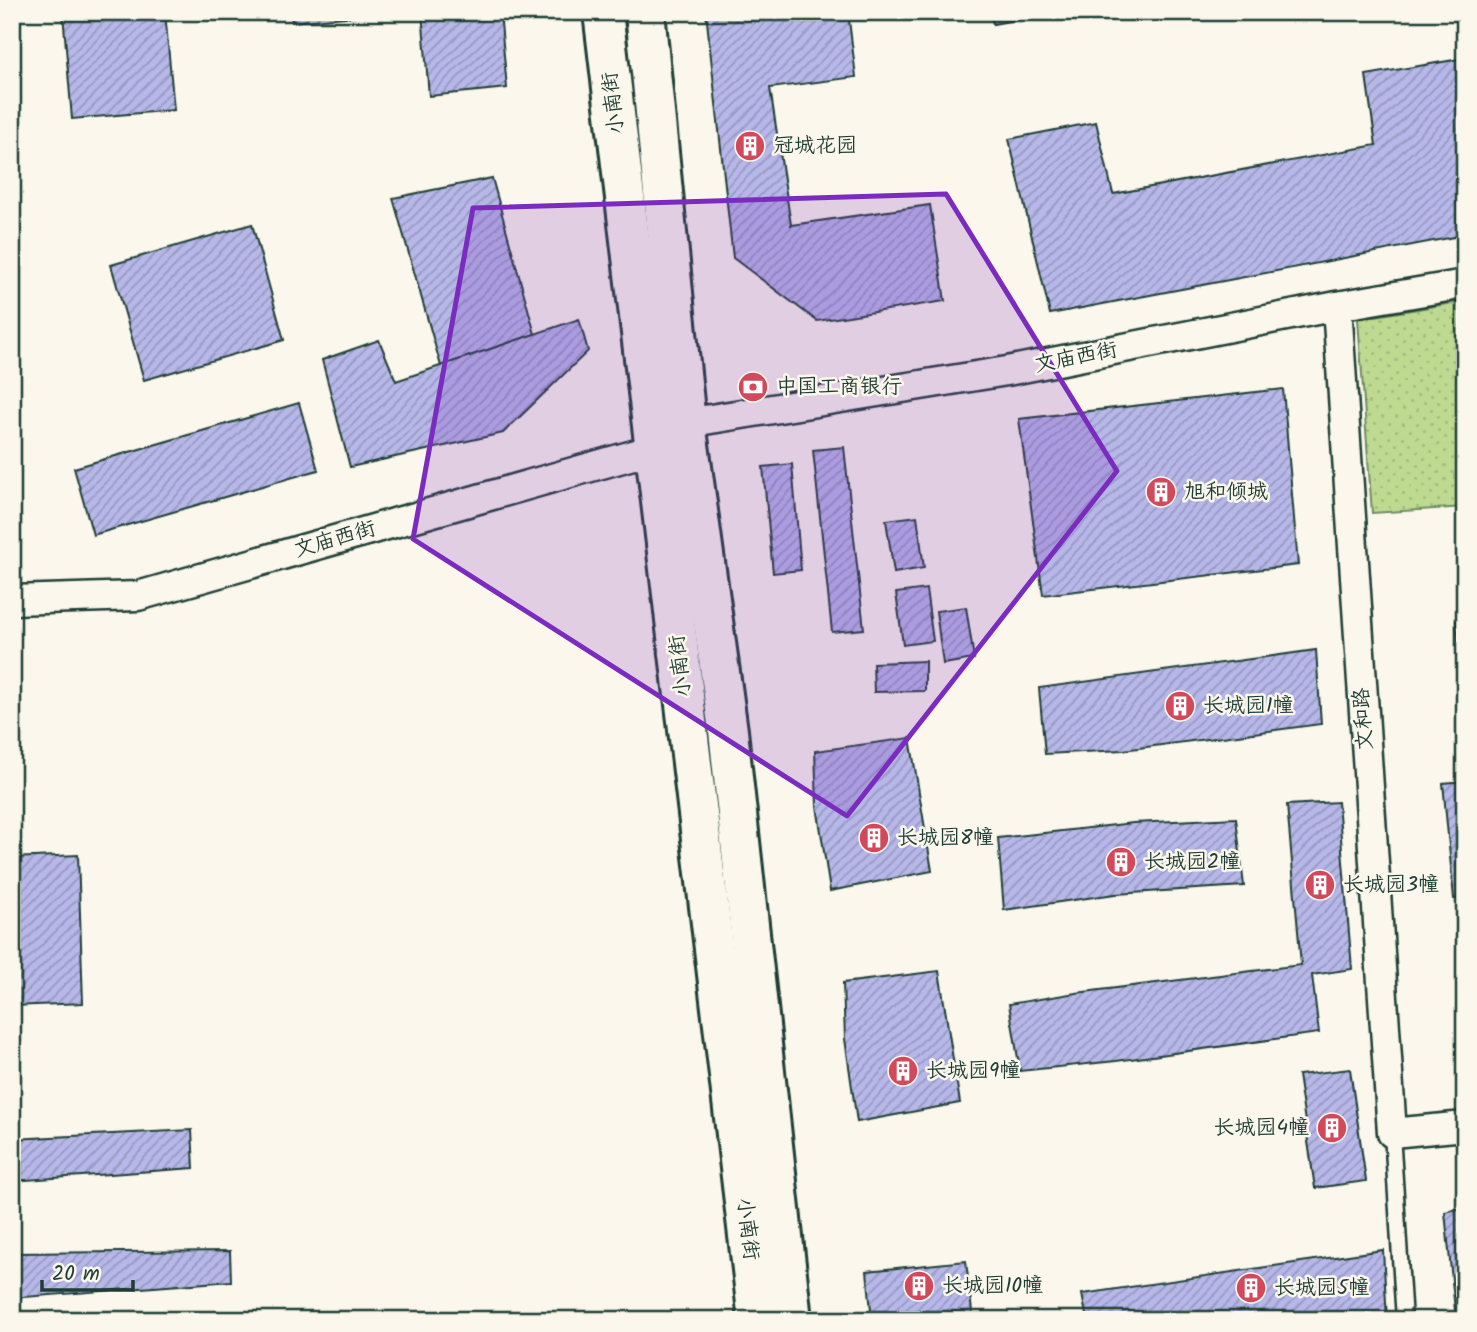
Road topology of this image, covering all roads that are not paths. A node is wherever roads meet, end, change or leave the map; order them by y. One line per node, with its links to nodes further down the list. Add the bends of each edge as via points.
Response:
1 (603, 12): 6 (main road, 小南街)
2 (645, 12): 5 (main road, 小南街)
3 (1465, 284): 4 (street, 文庙西街)
4 (1337, 306): 5 (street, 文庙西街, via 1007,371); 9 (street, 文和路)
5 (686, 423): 11 (main road, 小南街, via 728,731)
6 (654, 449): 7 (street, 文庙西街, via 138,596); 10 (main road, 小南街)
7 (12, 600)
8 (1465, 1126): 9 (street)
9 (1392, 1133): 12 (lane)
10 (758, 1320)
11 (792, 1320)
12 (1404, 1320)

